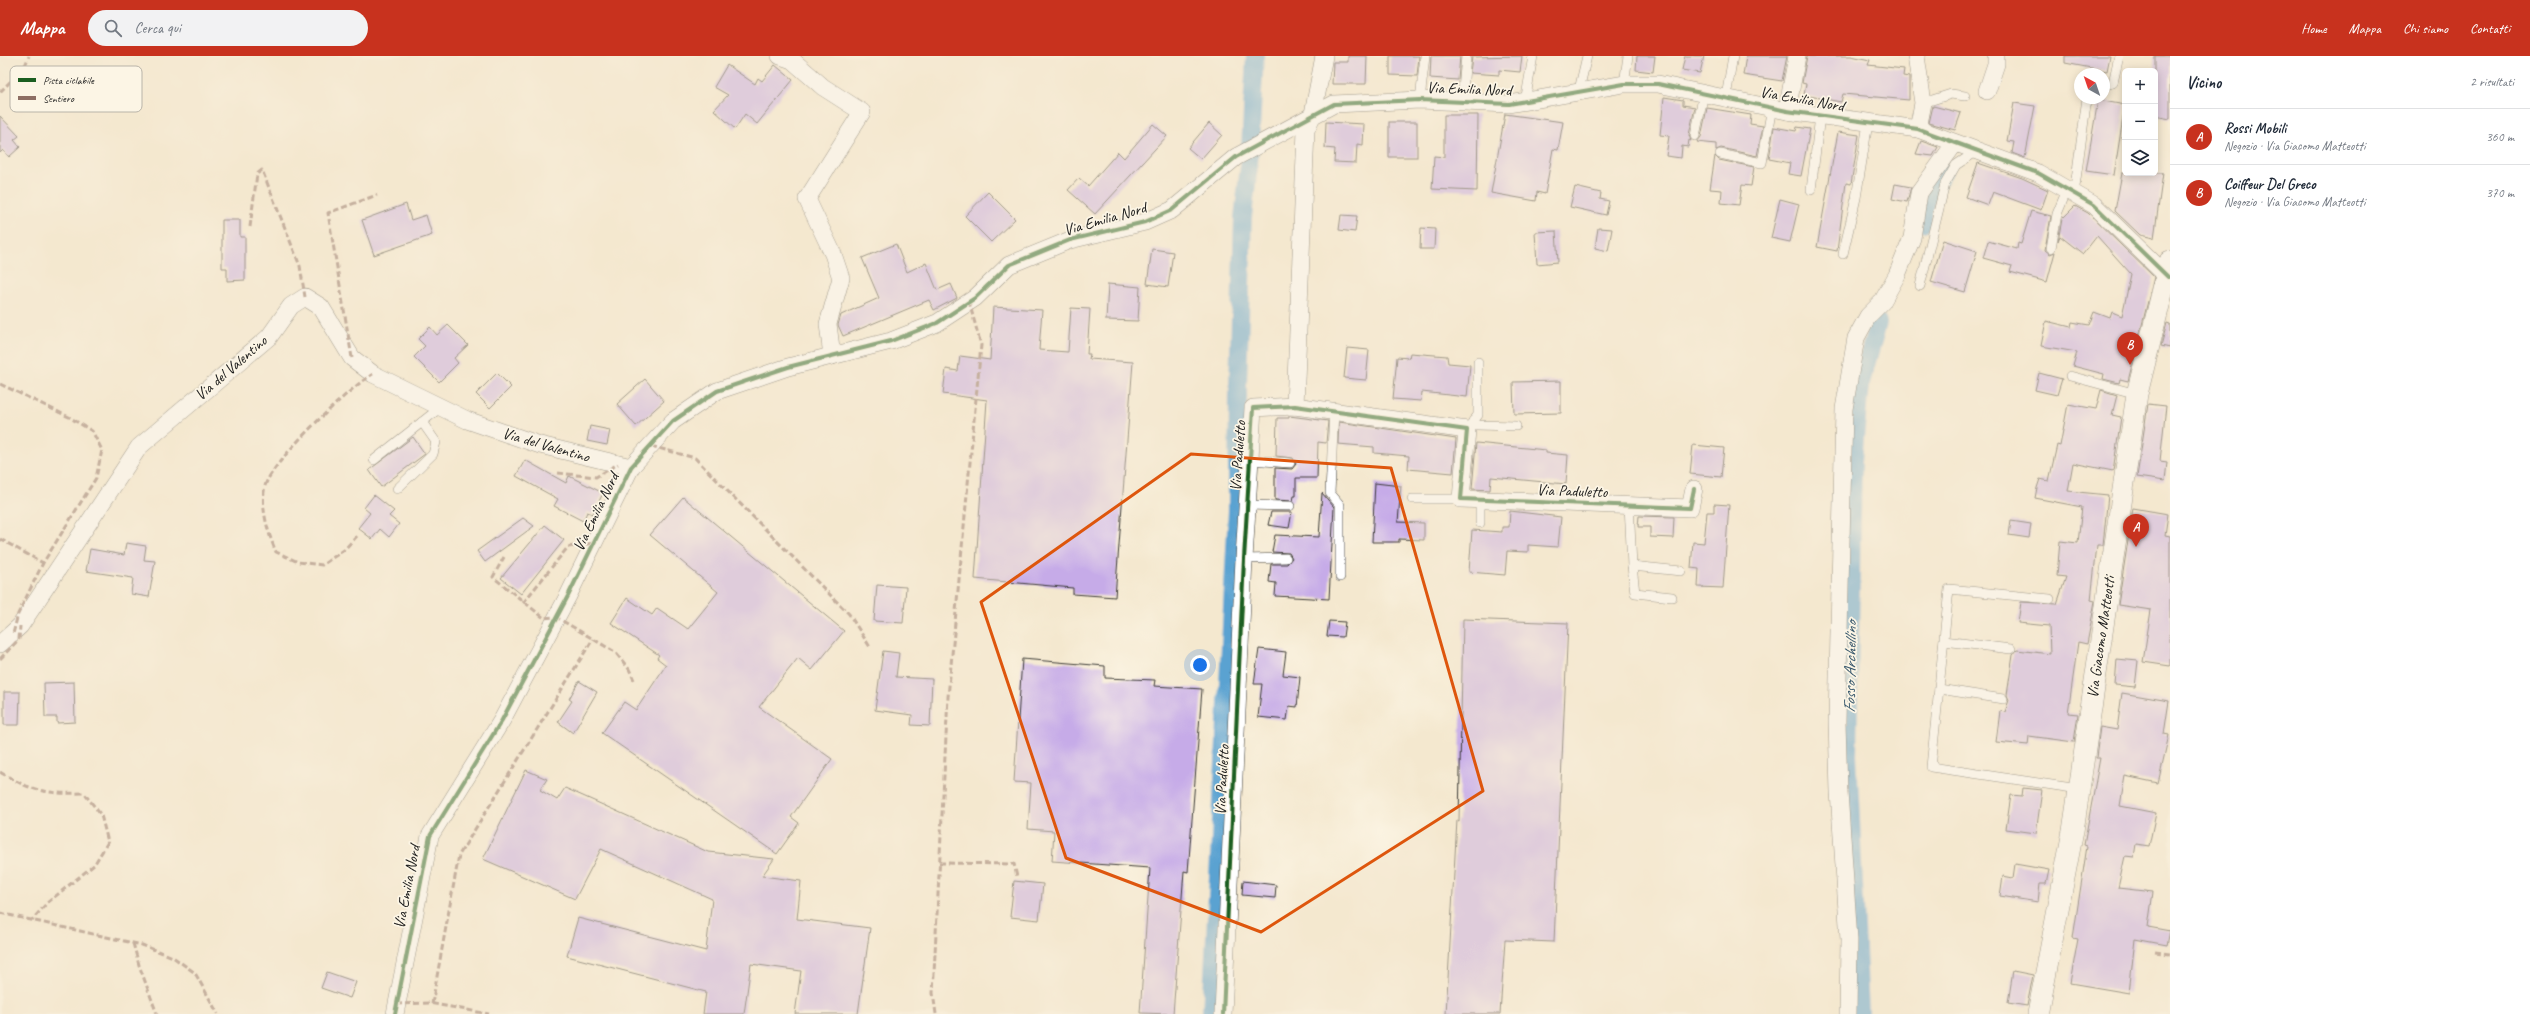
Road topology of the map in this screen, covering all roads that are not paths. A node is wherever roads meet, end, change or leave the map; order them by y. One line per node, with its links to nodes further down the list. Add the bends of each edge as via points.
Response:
1 (780, 56): 41 (street, via 792,60 823,87 862,112 807,199 833,254 841,278 828,324)
2 (1324, 56): 26 (street)
3 (1425, 56): 20 (lane)
4 (1466, 56): 21 (lane)
5 (1533, 56): 22 (lane)
6 (1587, 56): 15 (lane)
7 (1628, 56): 13 (lane)
8 (1733, 56): 19 (lane)
9 (1797, 56): 25 (street)
10 (1916, 56): 23 (street)
11 (1996, 56): 16 (street)
12 (2119, 56): 14 (lane, via 2113,83)
13 (1624, 84): 15 (street, Via Emilia Nord); 17 (street, Via Emilia Nord, via 1658,84)
14 (2110, 84)
15 (1579, 90): 22 (street, Via Emilia Nord)
16 (1987, 92)
17 (1704, 93): 19 (street, Via Emilia Nord); 30 (lane)
18 (1965, 96): 23 (lane, via 1951,94)
19 (1726, 97): 25 (street, Via Emilia Nord)
20 (1420, 100): 21 (street, Via Emilia Nord); 26 (street, Via Emilia Nord, via 1334,104)
21 (1462, 101): 22 (street, Via Emilia Nord, via 1509,104)
22 (1525, 102)
23 (1923, 103): 29 (street)
24 (2086, 104): 35 (lane)
25 (1779, 109): 27 (street, Via Emilia Nord); 33 (lane, via 1762,162)
26 (1313, 114): 41 (street, Via Emilia Nord, via 1236,158 1172,210 1145,222 1070,240 1009,265 975,298 937,323 891,341); 45 (street, via 1306,130)
27 (1820, 116): 28 (street, Via Emilia Nord); 34 (lane)
28 (1868, 123): 29 (street, Via Emilia Nord); 37 (lane, via 1856,198)
29 (1918, 129): 31 (street, Via Emilia Nord)
30 (1695, 136)
31 (1955, 143): 32 (street, Via Emilia Nord); 79 (street, via 1920,193 1912,238 1897,275 1882,302 1868,316 1856,338 1844,410 1837,722 1849,940)
32 (1977, 151): 35 (street, Via Emilia Nord, via 2038,173); 39 (lane, via 1956,165 1945,184)
33 (1720, 154)
34 (1811, 190)
35 (2071, 192): 36 (lane, via 2057,214); 38 (street, Via Emilia Nord, via 2094,205)
36 (2051, 248)
37 (1843, 254)
38 (2169, 269): 40 (street, Via Giacomo Matteotti)
39 (1920, 286)
40 (2165, 309): 44 (street, Via Giacomo Matteotti, via 2150,340)
41 (832, 356): 54 (street, Via Emilia Nord, via 788,367 717,391 673,421)
42 (1478, 362): 49 (lane, via 1478,415)
43 (2070, 376): 44 (lane)
44 (2137, 394): 76 (street, Via Giacomo Matteotti)
45 (1295, 406): 47 (street, Via Paduletto); 52 (street, Via Paduletto, via 1253,408)
46 (441, 407): 48 (lane); 54 (street, Via del Valentino, via 467,420 540,445); 72 (street, Via del Valentino, via 373,374 352,358 321,307 306,297 291,306 269,337 139,447 20,626)
47 (1334, 411): 49 (street, Via Paduletto); 68 (lane, via 1330,493 1340,505)
48 (422, 422): 51 (lane); 55 (lane, via 436,442 433,454)
49 (1470, 426): 50 (lane); 58 (street)
50 (1516, 426)
51 (374, 460)
52 (1250, 460): 53 (lane); 60 (street, Via Paduletto)
53 (1290, 463)
54 (631, 468): 77 (street, Via Emilia Nord, via 568,596 502,720 430,836)
55 (397, 489)
56 (1694, 489): 61 (street, Via Paduletto, via 1690,508)
57 (1412, 499): 58 (lane)
58 (1461, 499): 59 (street, Via Paduletto)
59 (1480, 500): 61 (street, Via Paduletto); 63 (lane)
60 (1247, 505): 62 (lane); 65 (street, Via Paduletto)
61 (1630, 505): 66 (lane)
62 (1290, 506)
63 (1480, 523)
64 (1286, 558): 65 (lane)
65 (1244, 559): 78 (street, Via Paduletto)
66 (1632, 566): 67 (lane); 69 (lane, via 1635,593)
67 (1681, 571)
68 (1340, 577)
69 (1672, 597)
70 (2050, 599): 71 (lane, via 1949,589)
71 (1944, 640): 73 (lane); 74 (lane)
72 (0, 644)
73 (2010, 649)
74 (1939, 689): 75 (lane); 76 (lane, via 1931,767)
75 (2003, 700)
76 (2079, 789): 80 (street, Via Giacomo Matteotti)
77 (394, 1014)
78 (1223, 1014)
79 (1848, 1014)
80 (2038, 1014)

